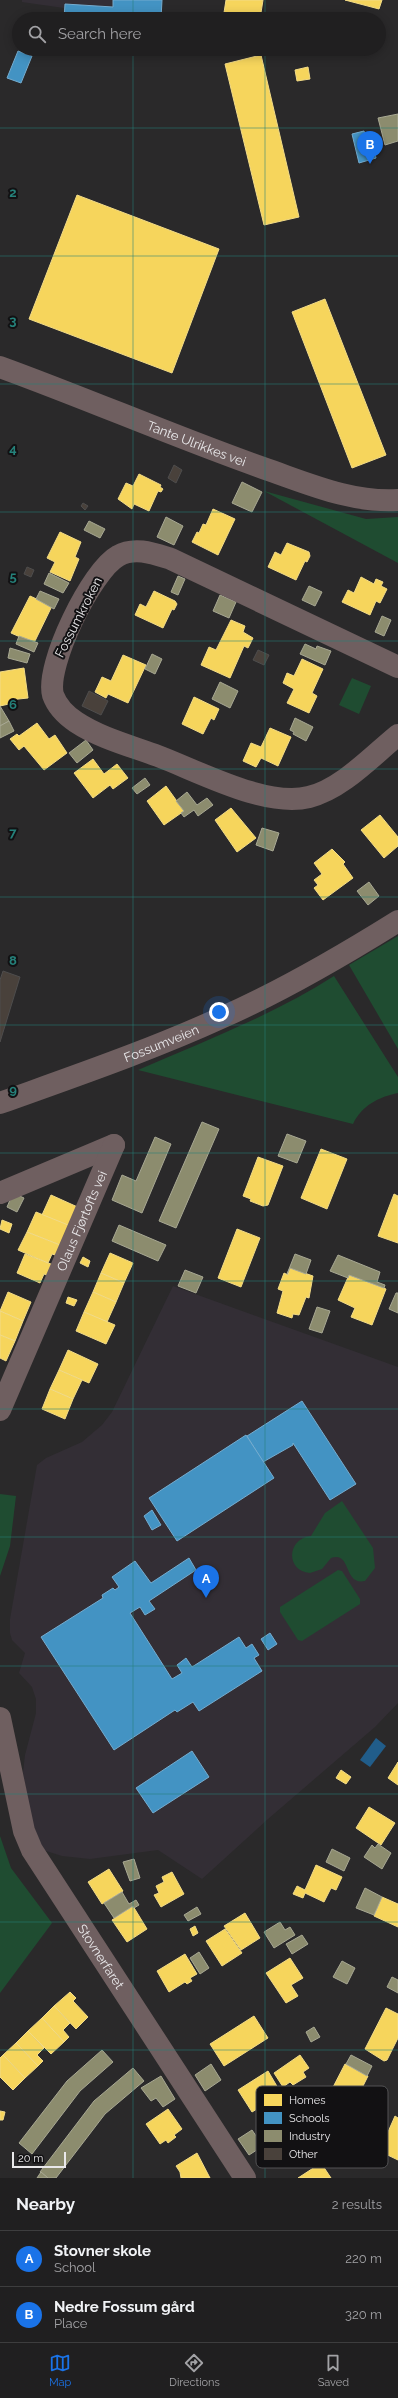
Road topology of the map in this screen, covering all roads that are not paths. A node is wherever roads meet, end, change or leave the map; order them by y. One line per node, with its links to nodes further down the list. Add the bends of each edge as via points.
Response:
1 (0, 367): 2 (street, Tante Ulrikkes vei, via 210,450 343,496 381,501)
2 (398, 500)
3 (398, 667): 4 (street, Fossumkroken, via 171,559 153,553 129,552 110,561 94,582 60,648 52,683 54,695 67,716 91,730 230,785 272,797 298,799 319,794 354,771)
4 (398, 735)
5 (398, 921): 6 (street, Fossumveien, via 316,971 186,1034)
6 (0, 1103)
7 (0, 1193): 8 (street, Olaus Fjørtofts vei, via 114,1145)
8 (0, 1410)
9 (0, 1718): 10 (street, Stovnerfaret, via 24,1832 32,1850)
10 (245, 2178)

